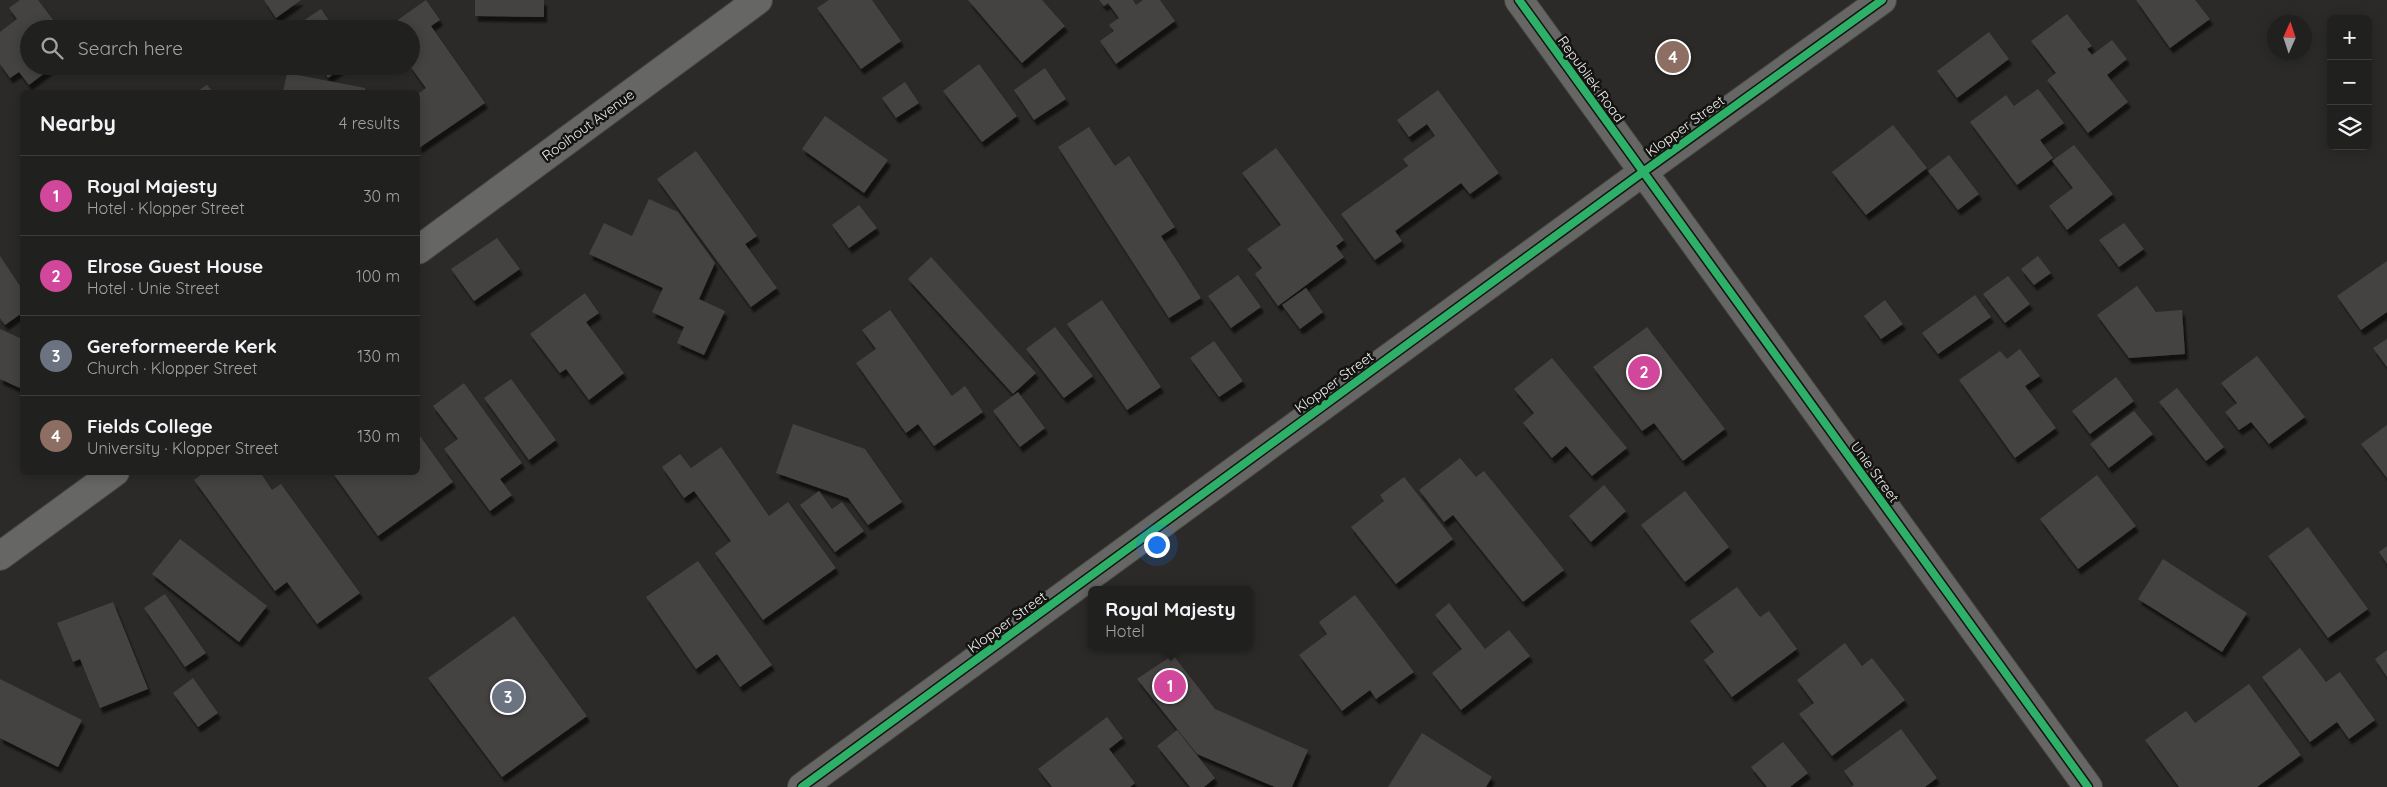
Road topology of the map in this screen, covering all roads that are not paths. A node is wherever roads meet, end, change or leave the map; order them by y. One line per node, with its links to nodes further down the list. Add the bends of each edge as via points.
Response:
1 (758, 0): 5 (street, Rooihout Avenue)
2 (1519, 0): 4 (street, Republiek Road)
3 (1882, 0): 4 (street, Klopper Street)
4 (1643, 172): 8 (street, Klopper Street); 9 (street, Unie Street)
5 (420, 249)
6 (111, 475): 7 (street)
7 (0, 556)
8 (802, 787)
9 (2088, 787)

